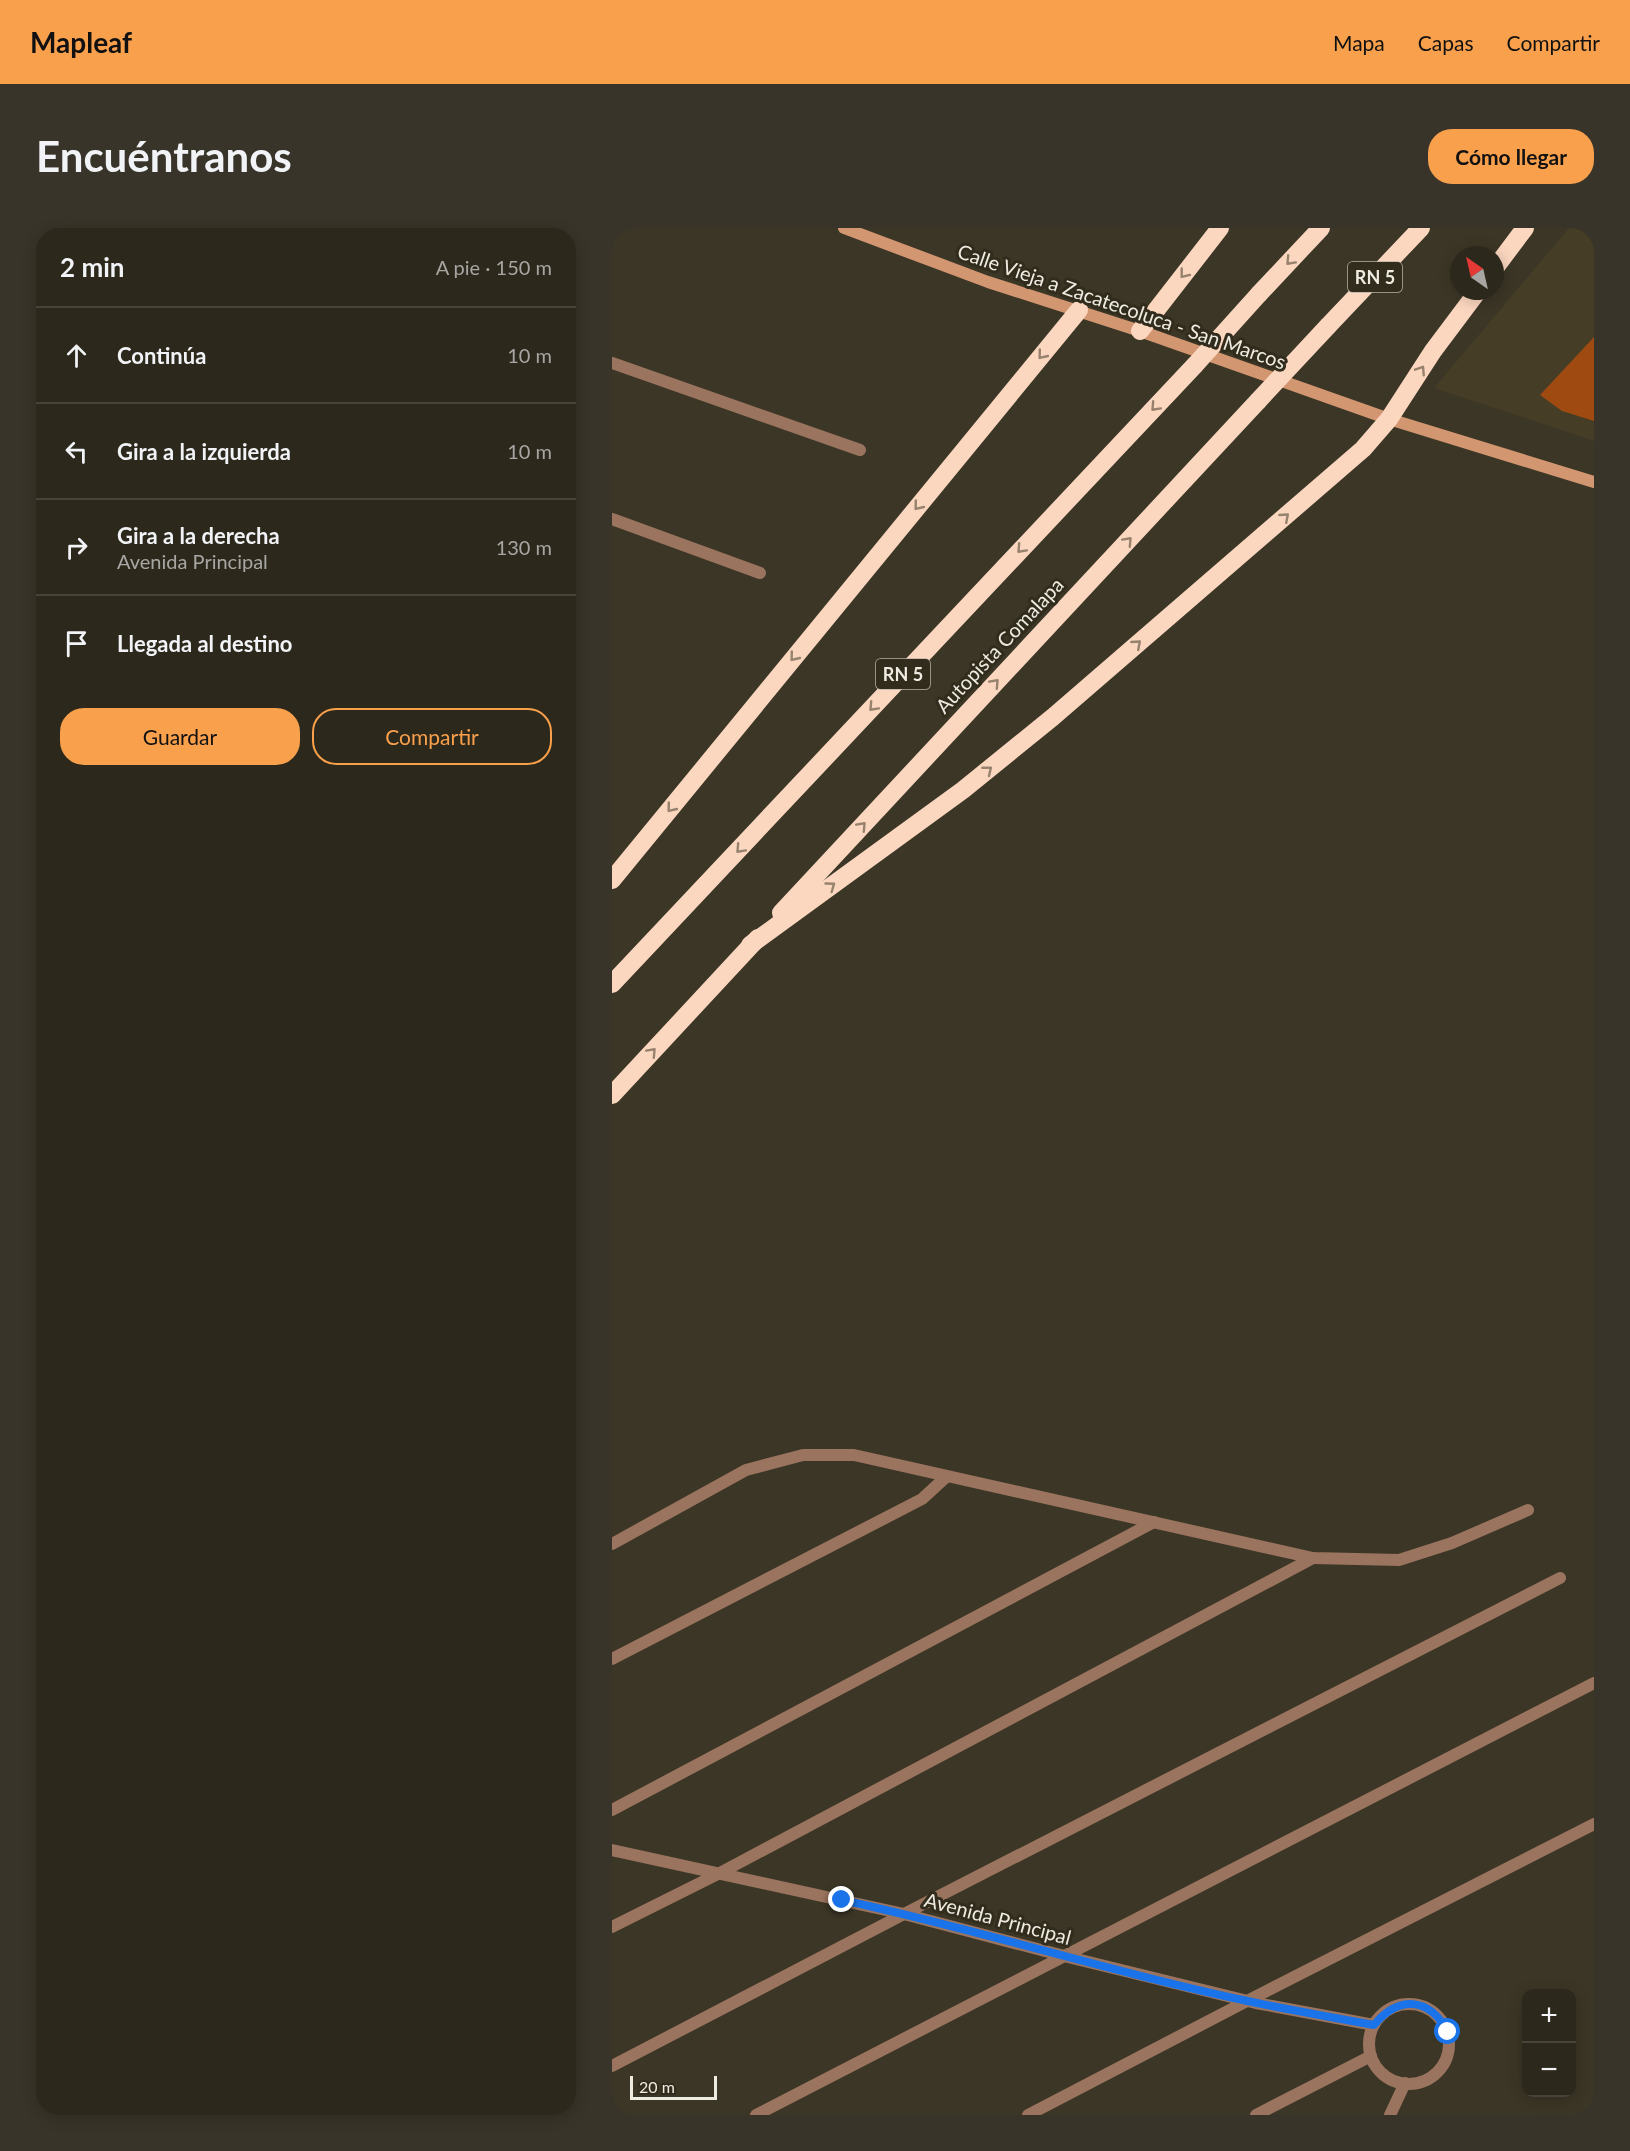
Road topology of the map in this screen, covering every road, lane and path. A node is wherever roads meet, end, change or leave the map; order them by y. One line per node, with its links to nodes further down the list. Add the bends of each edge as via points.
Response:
1 (844, 228): 8 (main road, Calle Vieja a Zacatecoluca - San Marcos, via 988,282)
2 (1220, 228): 9 (highway, one-way to 9)
3 (1321, 228): 18 (highway, RN 5, one-way to 18, bridge)
4 (1421, 228): 17 (highway, Autopista Comalapa / RN 5, one-way to 4, bridge)
5 (1525, 228): 6 (highway)
6 (1504, 256)
7 (1471, 300): 11 (highway, one-way to 7)
8 (1079, 310): 9 (main road, Calle Vieja a Zacatecoluca - San Marcos); 16 (highway, one-way to 16)
9 (1140, 331): 11 (main road, Calle Vieja a Zacatecoluca - San Marcos)
10 (612, 363): 12 (street)
11 (1389, 419): 13 (main road, Calle Vieja a Zacatecoluca - San Marcos); 17 (highway, one-way to 11, via 963,790 1053,717 1363,449)
12 (860, 450)
13 (1594, 482)
14 (612, 519): 15 (street)
15 (760, 573)
16 (612, 880)
17 (750, 945): 19 (highway, Autopista Comalapa / RN 5, one-way to 17)
18 (612, 984)
19 (612, 1095)
20 (946, 1477): 22 (street); 23 (street, via 854,1455 803,1455 746,1470); 26 (street, via 922,1498)
21 (1528, 1510): 24 (street, via 1452,1544 1398,1560)
22 (1154, 1522): 24 (street); 28 (street)
23 (612, 1544)
24 (1312, 1558): 31 (street)
25 (1560, 1578): 32 (street)
26 (612, 1659)
27 (1594, 1683): 34 (street)
28 (612, 1810)
29 (1594, 1824): 35 (street)
30 (612, 1850): 31 (street, Avenida Principal)
31 (717, 1874): 32 (street, Avenida Principal); 33 (street)
32 (904, 1914): 34 (street, Avenida Principal); 38 (street)
33 (612, 1927)
34 (1064, 1956): 35 (street, Avenida Principal); 40 (street)
35 (1247, 2001): 36 (street, Avenida Principal); 41 (street)
36 (1374, 2025): 37 (street, via 1369,2040); 39 (street, via 1397,2005 1413,2004 1428,2008 1448,2032 1445,2062 1421,2082)
37 (1371, 2056): 39 (street, via 1390,2079); 42 (street)
38 (612, 2066)
39 (1405, 2084): 43 (street)
40 (756, 2115)
41 (1028, 2115)
42 (1256, 2115)
43 (1390, 2115)

